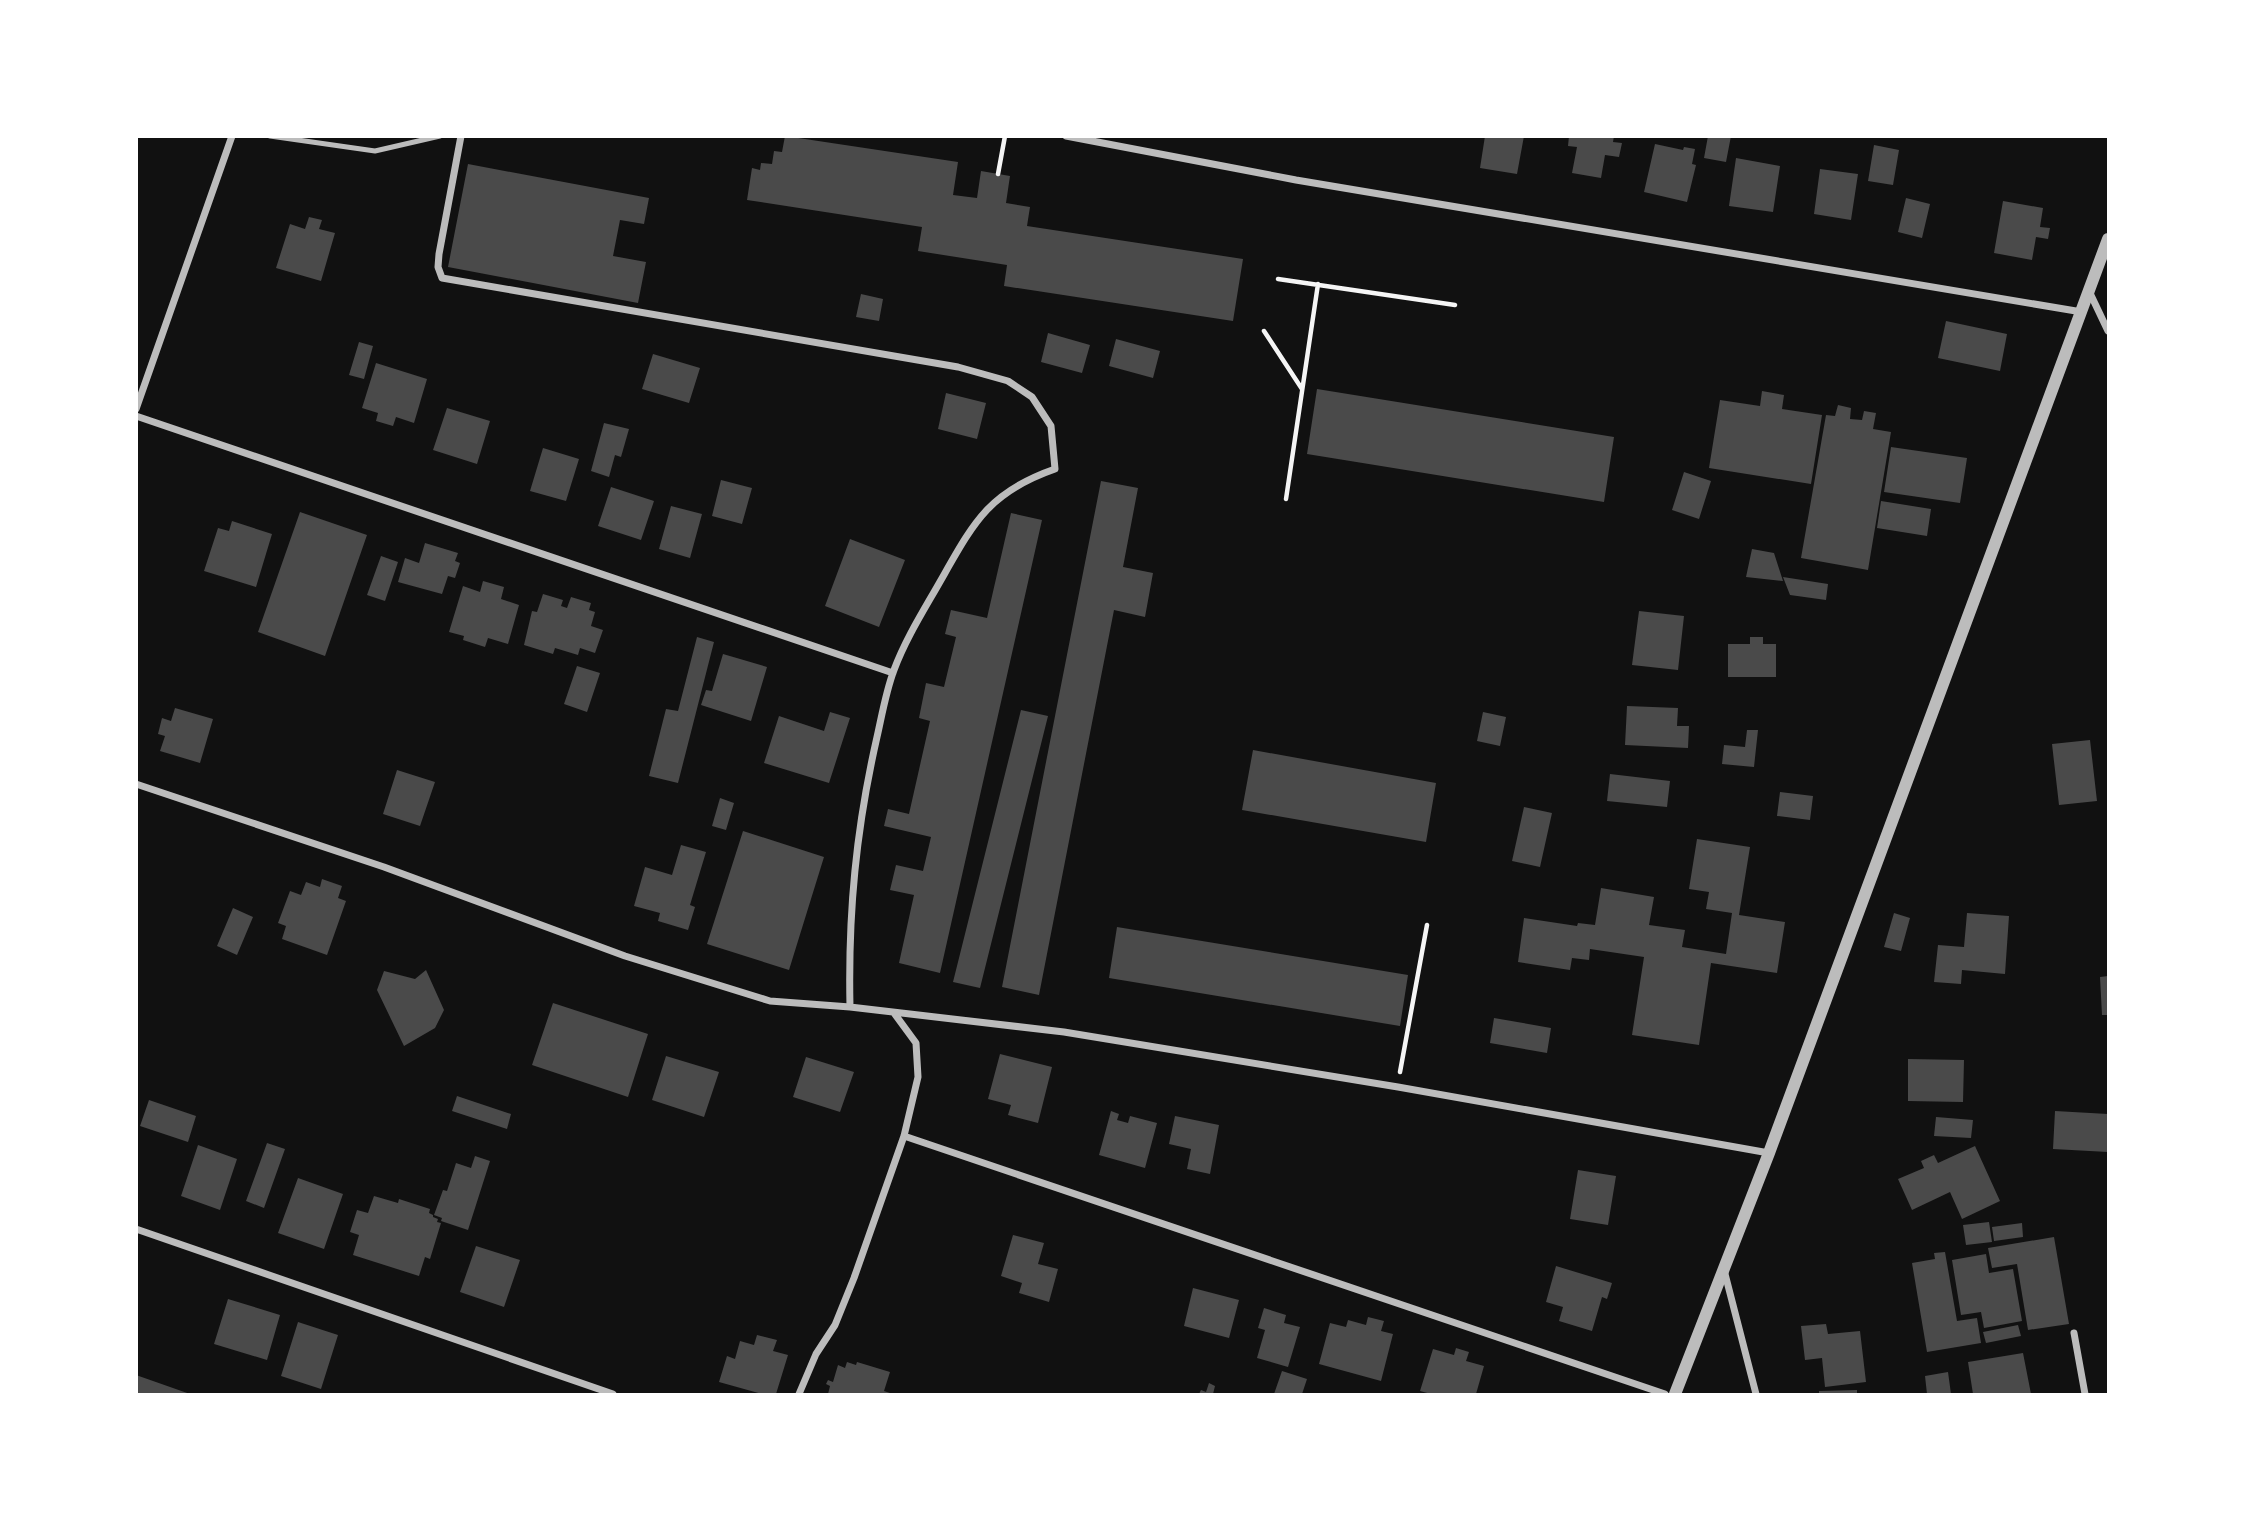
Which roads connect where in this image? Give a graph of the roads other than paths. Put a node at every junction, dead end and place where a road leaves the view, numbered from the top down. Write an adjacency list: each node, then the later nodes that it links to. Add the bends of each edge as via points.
1 (232, 136): 10 (street)
2 (270, 136): 3 (lane, via 375,151)
3 (440, 136)
4 (461, 136): 12 (street, via 439,254 442,278 958,367 1008,381 1032,397 1051,426 1055,469 1000,495 982,515 913,629)
5 (1066, 136): 8 (street, via 1296,180)
6 (2109, 239): 7 (street)
7 (2089, 291): 8 (street); 9 (street)
8 (2082, 312): 17 (street)
9 (2109, 331)
10 (136, 409)
11 (136, 416): 12 (street)
12 (892, 673): 14 (street, via 865,789 852,889)
13 (136, 784): 14 (street, via 770,1001)
14 (850, 1007): 15 (street)
15 (894, 1013): 16 (street, via 916,1042 918,1077); 17 (street, via 1077,1034)
16 (904, 1136): 22 (street, via 835,1325 816,1354); 23 (street)
17 (1769, 1153): 19 (street)
18 (136, 1228): 21 (street)
19 (1724, 1270): 24 (street); 25 (street)
20 (2074, 1333): 26 (street)
21 (613, 1395)
22 (799, 1395)
23 (1665, 1395)
24 (1675, 1395)
25 (1756, 1395)
26 (2085, 1395)

